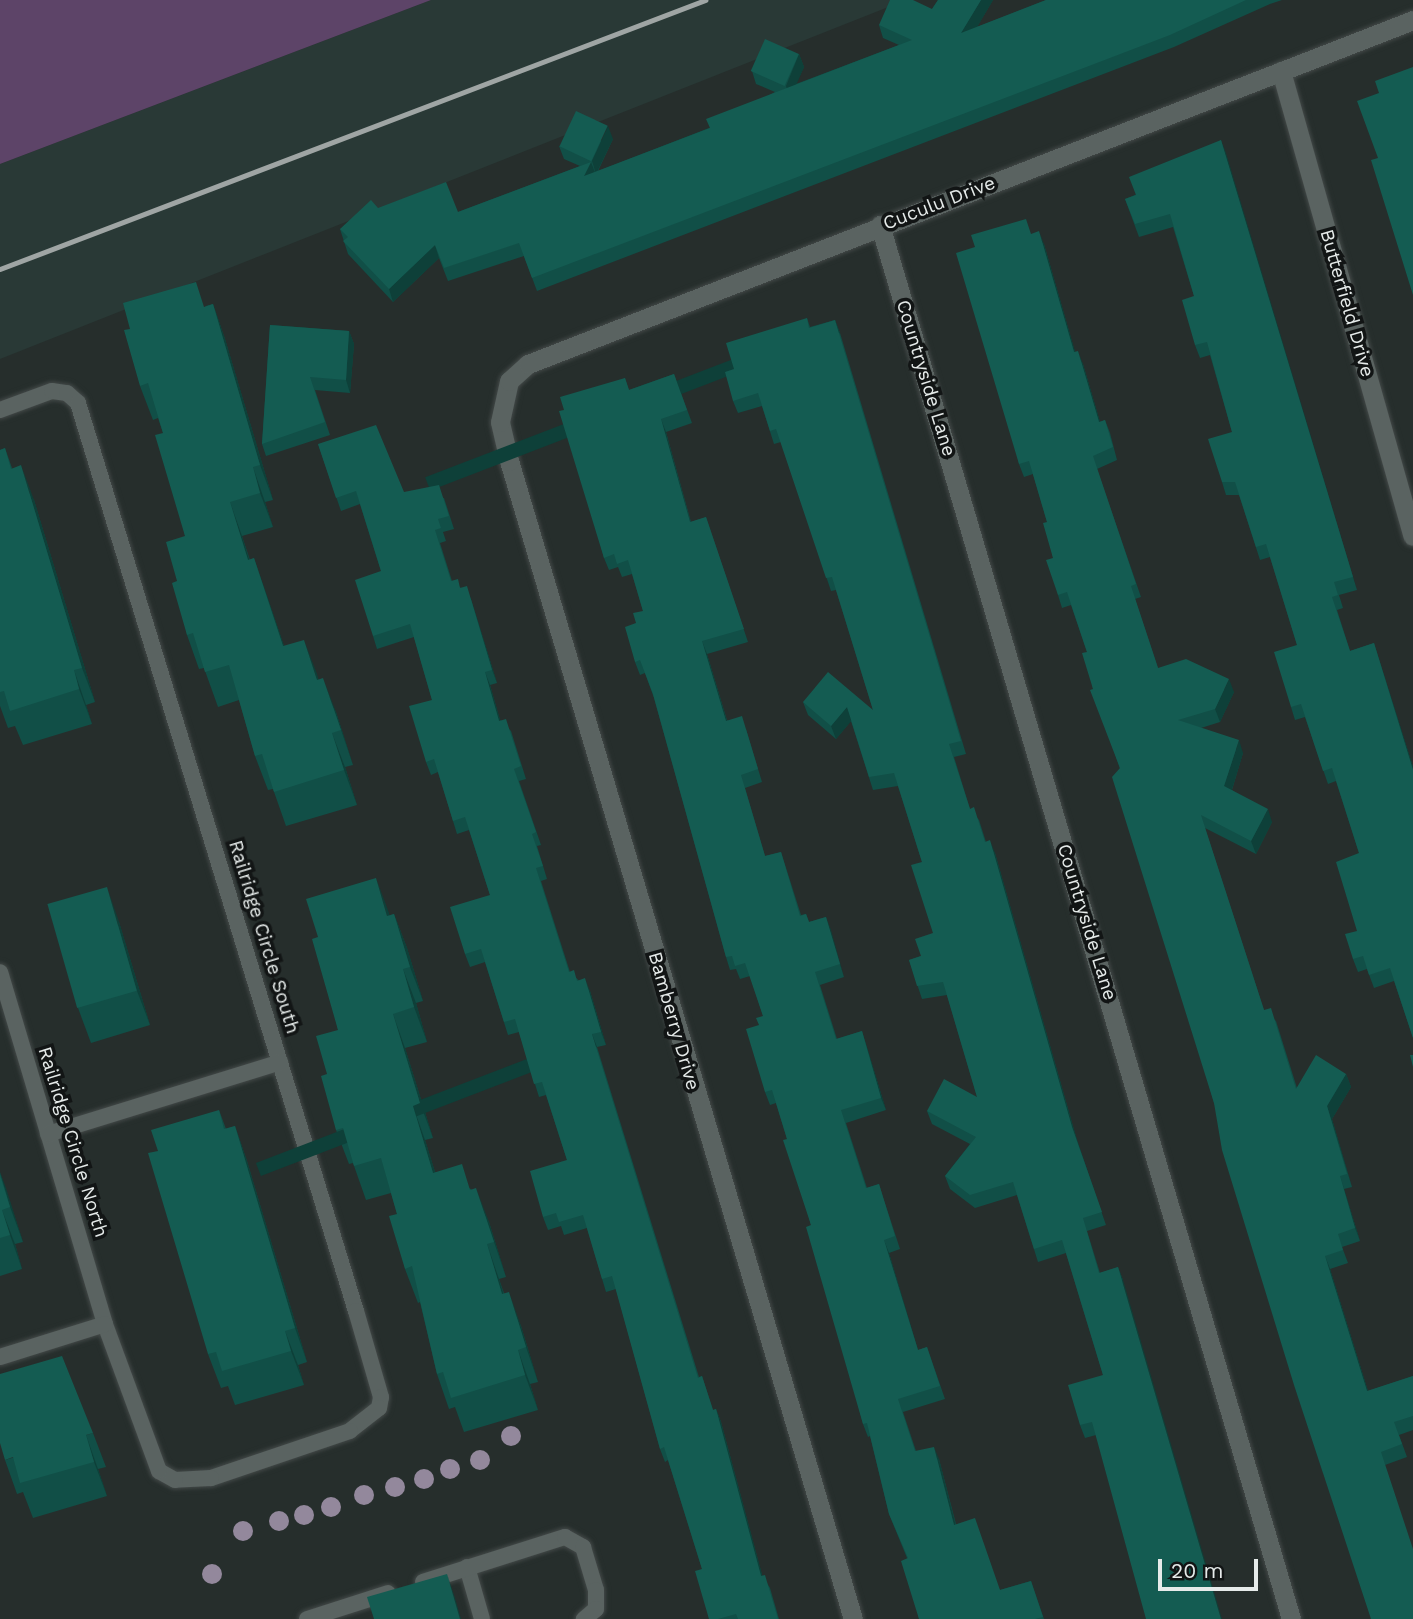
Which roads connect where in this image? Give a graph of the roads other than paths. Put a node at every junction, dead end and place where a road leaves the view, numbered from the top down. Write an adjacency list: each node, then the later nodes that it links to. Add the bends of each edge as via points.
1 (1413, 20): 2 (street, Cuculu Drive)
2 (1281, 71): 3 (street, Cuculu Drive); 6 (street, Butterfield Drive)
3 (880, 225): 5 (street, Cuculu Drive, via 528,364 509,381); 19 (street, Countryside Lane)
4 (0, 410): 8 (lane, Railridge Circle South, via 52,391 67,393 78,403)
5 (500, 422): 18 (street, Bamberry Drive)
6 (1413, 536)
7 (0, 972): 9 (lane, Railridge Circle North)
8 (280, 1062): 9 (lane); 12 (lane, Railridge Circle South, via 381,1397 379,1408 350,1431)
9 (48, 1134): 10 (lane, Railridge Circle North)
10 (105, 1324): 11 (lane); 12 (lane, Railridge Circle North, via 159,1471 175,1480)
11 (0, 1357)
12 (229, 1472)
13 (467, 1567): 14 (lane); 16 (lane); 17 (lane, via 558,1537 571,1539 583,1548 596,1590 596,1609)
14 (330, 1615): 15 (lane)
15 (307, 1619)
16 (482, 1619)
17 (584, 1619)
18 (853, 1619)
19 (1291, 1619)

